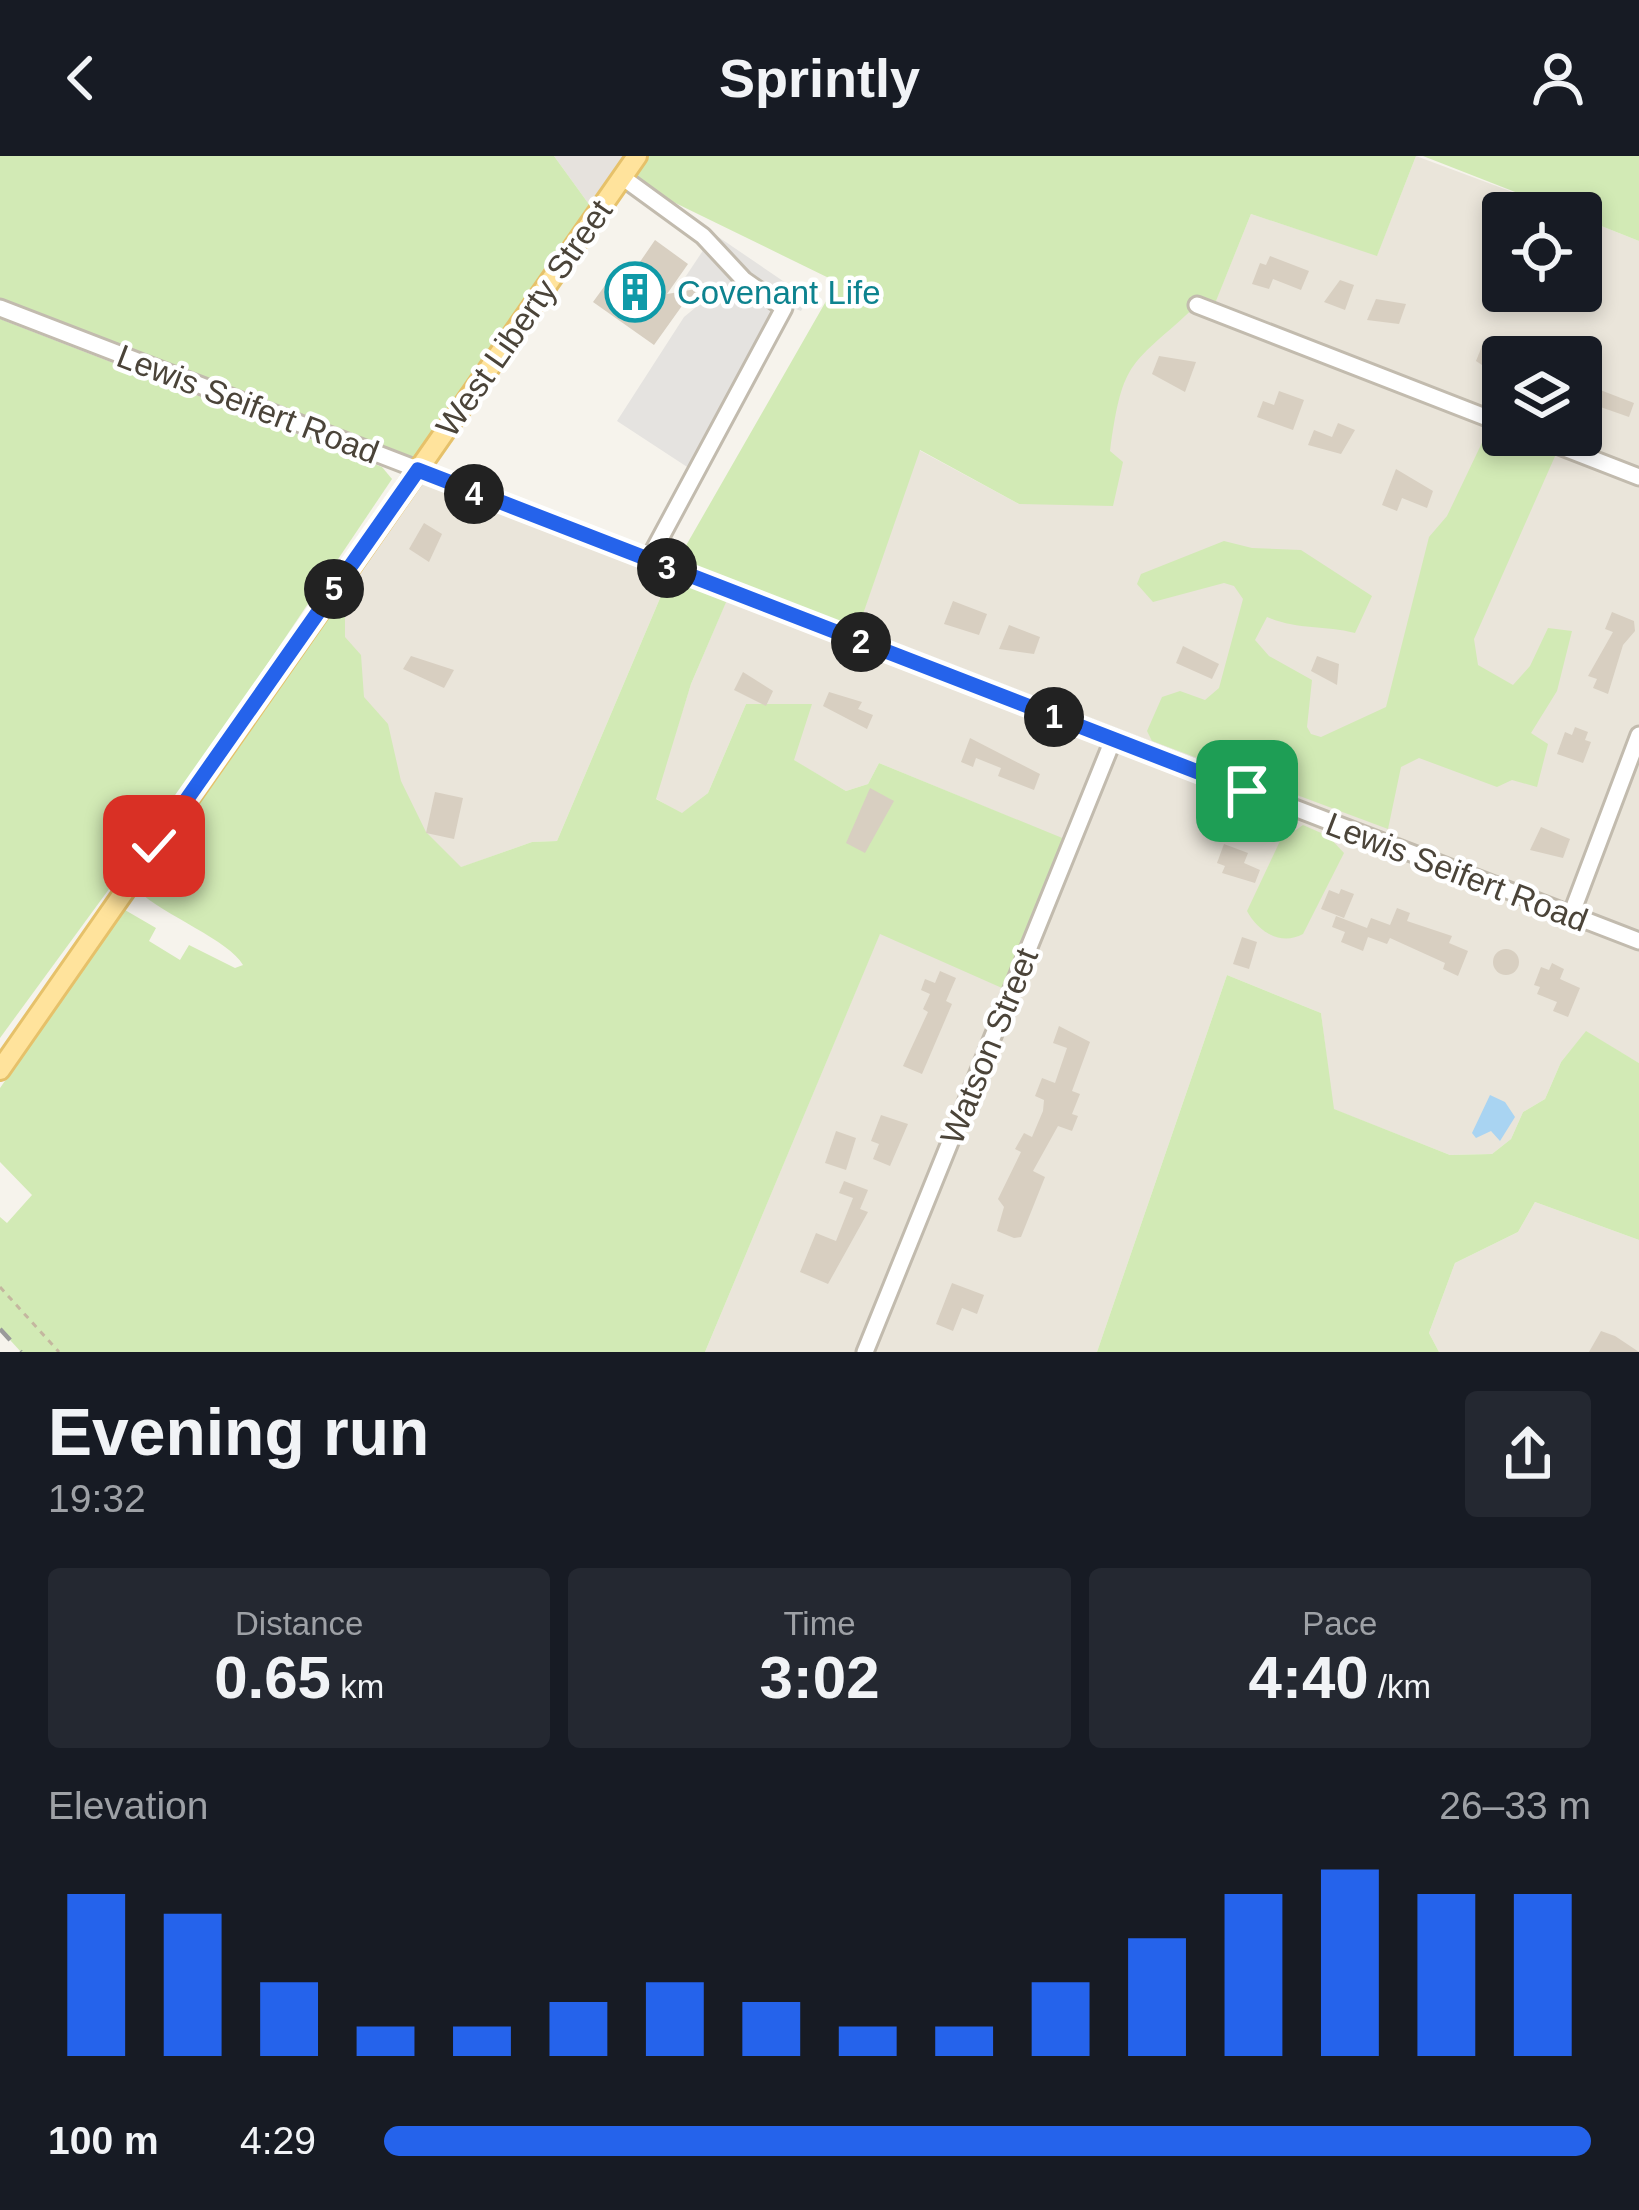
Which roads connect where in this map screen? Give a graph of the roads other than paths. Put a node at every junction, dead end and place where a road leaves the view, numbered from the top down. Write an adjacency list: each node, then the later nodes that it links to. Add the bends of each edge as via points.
1 (637, 156): 2 (main road, West Liberty Street)
2 (622, 177): 7 (main road, West Liberty Street); 9 (street, via 784,308)
3 (1197, 305): 5 (street)
4 (0, 308): 7 (street, Lewis Seifert Road)
5 (1482, 416)
6 (1585, 456): 8 (street)
7 (418, 470): 9 (street, Lewis Seifert Road); 14 (main road, West Liberty Street)
8 (1639, 477)
9 (647, 561): 11 (street, Lewis Seifert Road)
10 (1639, 735): 12 (street)
11 (1113, 740): 12 (street, Lewis Seifert Road); 15 (street, Watson Street)
12 (1571, 915): 13 (street, Lewis Seifert Road)
13 (1639, 941)
14 (0, 1070)
15 (865, 1352)

